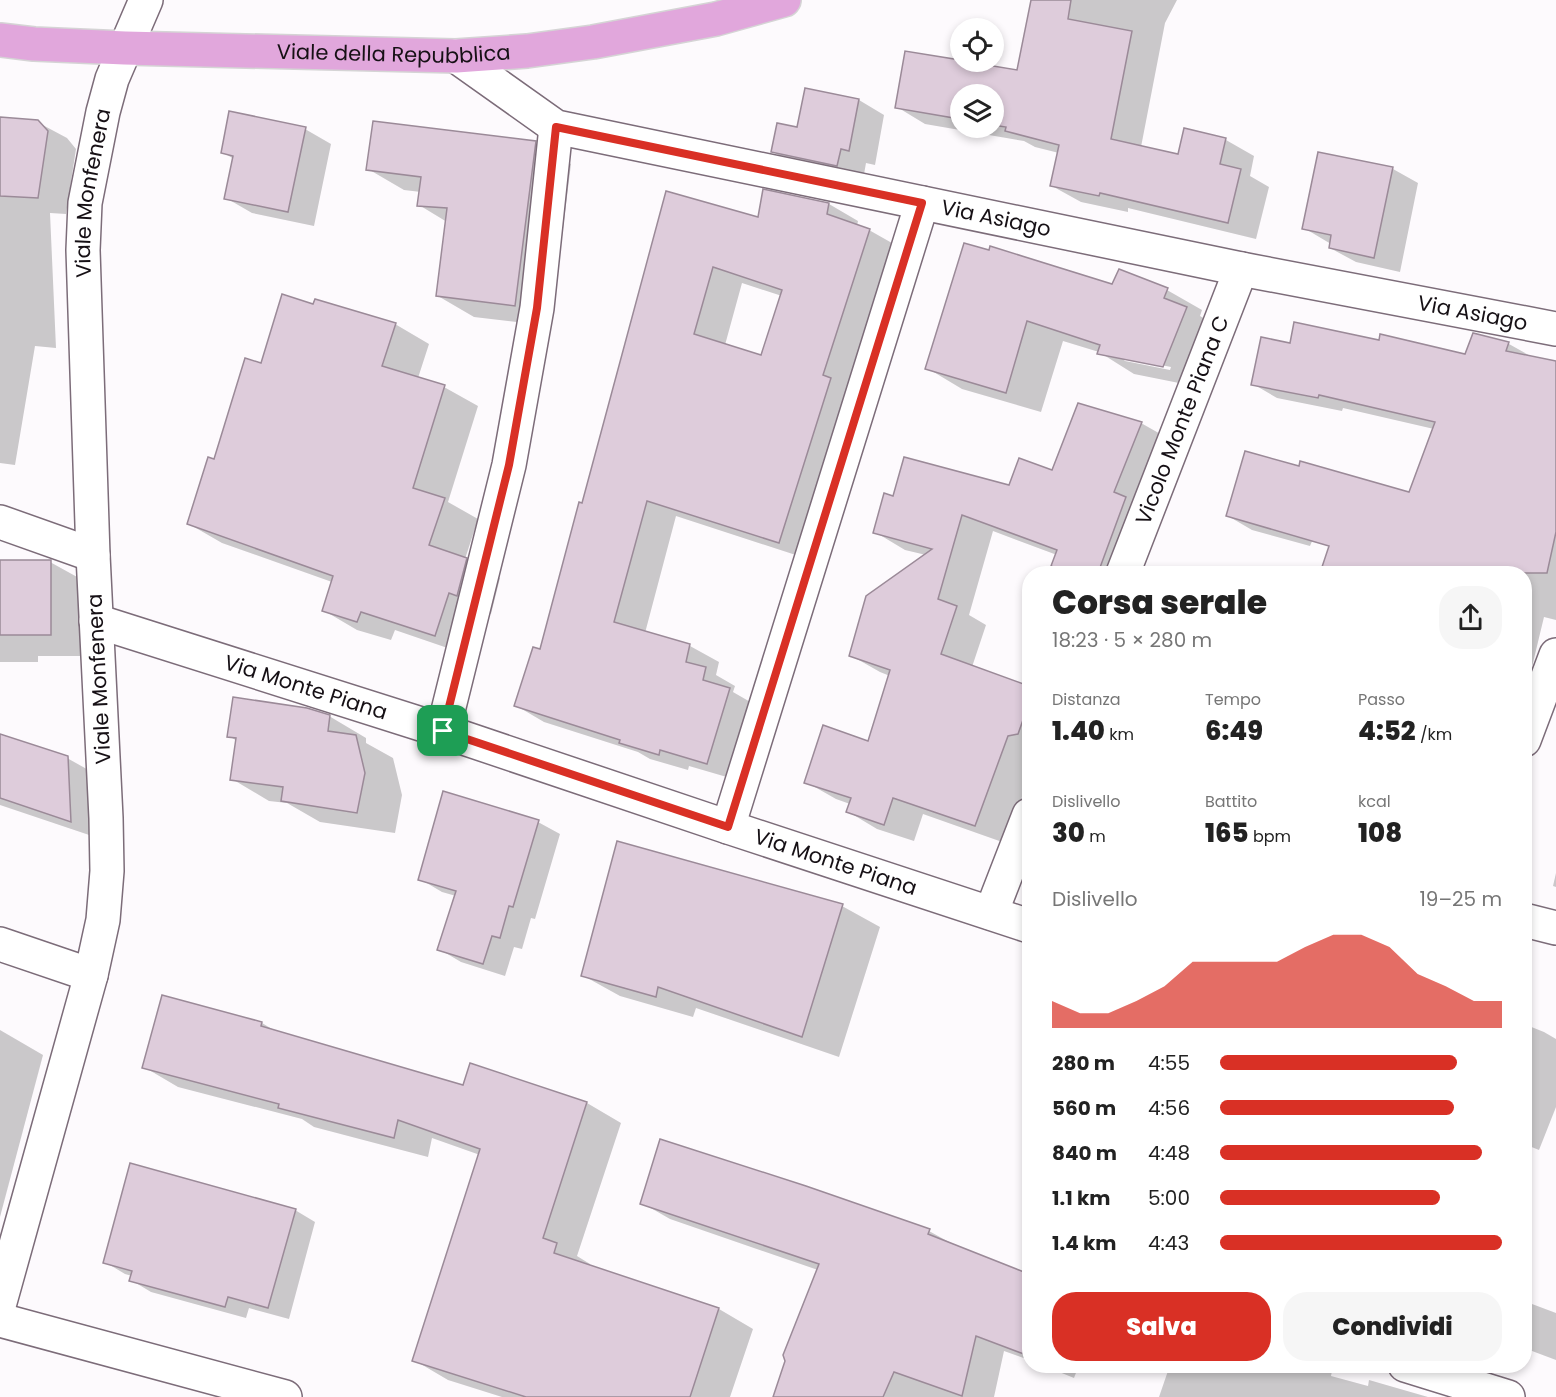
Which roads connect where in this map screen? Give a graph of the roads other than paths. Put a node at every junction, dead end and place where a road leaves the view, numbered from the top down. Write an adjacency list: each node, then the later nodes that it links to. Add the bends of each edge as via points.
1 (146, 0): 4 (street, Viale Monfenera)
2 (784, 0): 5 (main road, Viale della Repubblica, via 716,19 593,42)
3 (0, 40): 4 (main road, Viale della Repubblica)
4 (125, 48): 5 (main road, Viale della Repubblica); 11 (street, Viale Monfenera, via 103,112 85,203 83,250)
5 (456, 56): 6 (street, Via Asiago)
6 (556, 127): 7 (street, Via Asiago); 16 (street, via 537,308 509,465)
7 (922, 203): 8 (street, Via Asiago); 17 (street)
8 (1241, 269): 9 (street, Via Asiago); 12 (street, Vicolo Monte Piana C)
9 (1556, 329)
10 (0, 522): 11 (street)
11 (93, 555): 13 (street, Viale Monfenera)
12 (1126, 566)
13 (96, 621): 16 (street, Via Monte Piana); 24 (street, Viale Monfenera, via 107,871 103,920)
14 (1556, 655): 15 (street)
15 (1532, 719)
16 (443, 731): 17 (street, Via Monte Piana)
17 (728, 827): 19 (street, Via Monte Piana)
18 (1022, 833): 19 (street)
19 (991, 913): 21 (street, Via Monte Piana)
20 (1532, 922): 22 (street)
21 (1022, 924)
22 (1556, 928)
23 (0, 944): 24 (street)
24 (91, 975): 25 (street, Viale Monfenera)
25 (0, 1302)
26 (0, 1320): 28 (street)
27 (1431, 1373): 29 (street)
28 (285, 1397)
29 (1508, 1397)

